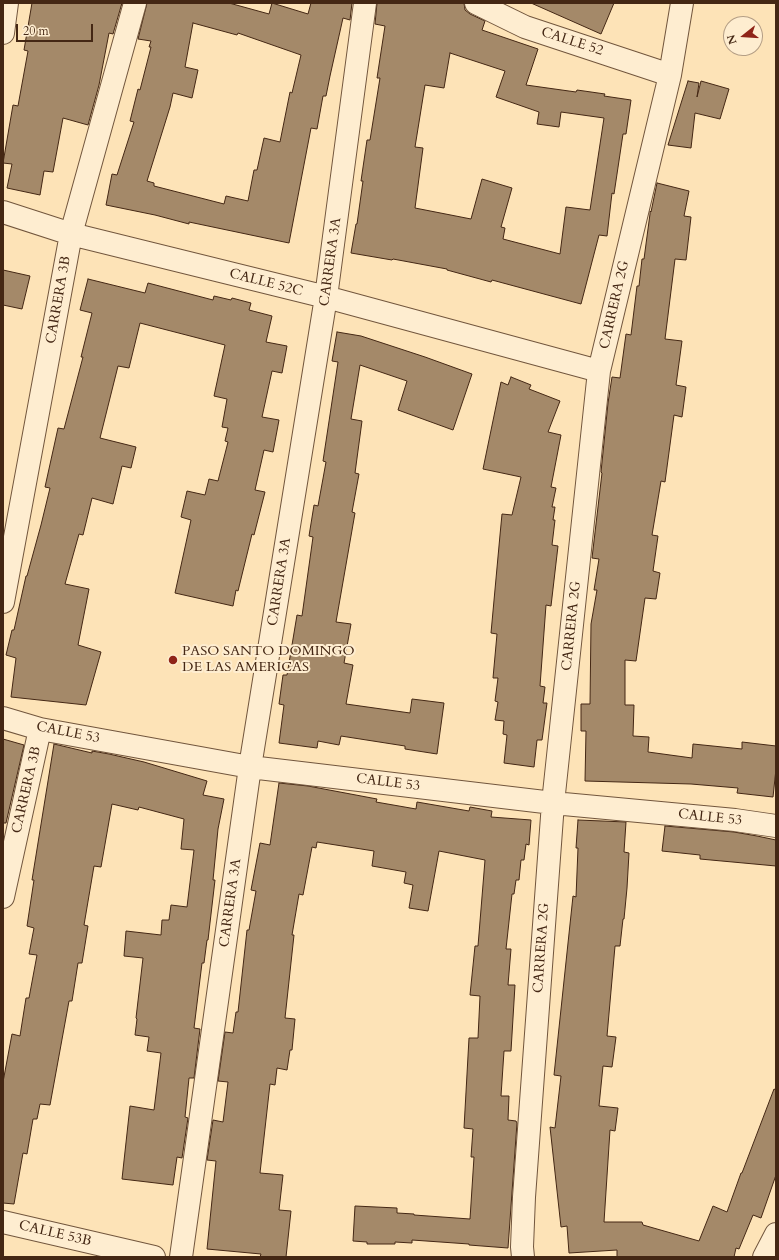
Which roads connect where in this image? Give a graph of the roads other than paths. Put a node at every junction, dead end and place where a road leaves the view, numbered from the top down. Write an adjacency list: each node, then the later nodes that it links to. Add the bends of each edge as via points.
1 (7, 3): 6 (street)
2 (135, 3): 9 (street, CARRERA 3B)
3 (365, 3): 10 (street, CARRERA 3A)
4 (476, 3): 7 (street, CALLE 52, via 525,27)
5 (682, 3): 7 (street, CARRERA 2G)
6 (3, 33)
7 (670, 75): 11 (street, CARRERA 2G)
8 (3, 212): 9 (street, CALLE 52C)
9 (71, 234): 10 (street, CALLE 52C); 12 (street, CARRERA 3B)
10 (326, 298): 11 (street, CALLE 52C); 15 (street, CARRERA 3A)
11 (599, 371): 16 (street, CARRERA 2G)
12 (3, 602)
13 (3, 718): 14 (street, CALLE 53)
14 (40, 729): 15 (street, CALLE 53); 18 (street, CARRERA 3B)
15 (250, 767): 16 (street, CALLE 53); 22 (street, CARRERA 3A)
16 (553, 802): 17 (street, CALLE 53); 23 (street, CARRERA 2G, via 524,1197)
17 (776, 826)
18 (3, 897)
19 (3, 1222): 21 (street, CALLE 53B)
20 (776, 1234): 24 (street)
21 (154, 1257)
22 (182, 1257)
23 (523, 1257)
24 (764, 1257)

